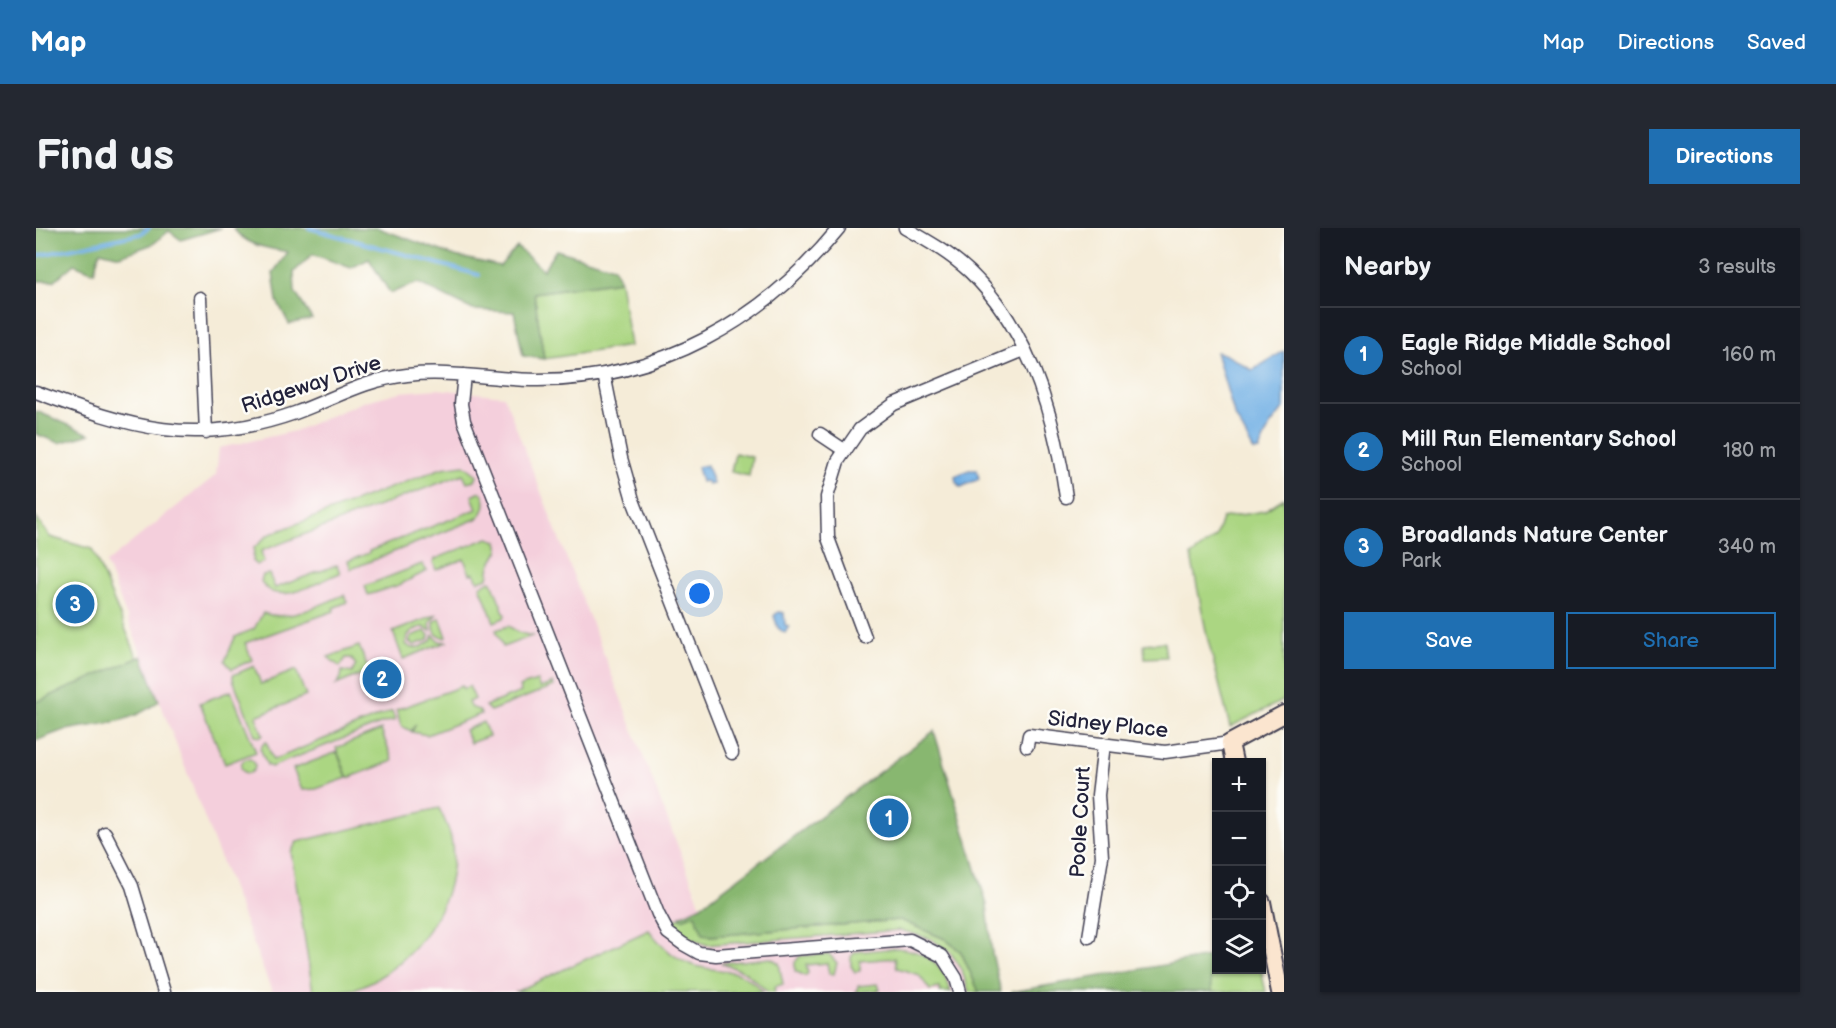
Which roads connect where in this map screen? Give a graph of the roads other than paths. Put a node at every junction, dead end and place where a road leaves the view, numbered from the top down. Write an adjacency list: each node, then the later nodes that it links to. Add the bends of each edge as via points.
1 (839, 228): 5 (street, Ridgeway Drive, via 796,277 744,317 687,348)
2 (905, 228): 4 (street, via 951,256 985,287)
3 (200, 298): 8 (street)
4 (1024, 350): 10 (street, via 894,404 861,429); 11 (street, via 1056,434)
5 (604, 374): 6 (street, Ridgeway Drive, via 538,380); 17 (street, via 633,500)
6 (464, 375): 8 (street, Ridgeway Drive, via 435,373 381,380 346,390 270,422); 23 (street, via 464,421 668,933 699,953 716,955 910,940 942,956)
7 (36, 392): 8 (street, Ridgeway Drive, via 124,424)
8 (206, 432)
9 (820, 434): 10 (street)
10 (844, 450): 12 (street, via 827,496 828,538)
11 (1066, 497)
12 (865, 638)
13 (1284, 714): 14 (street)
14 (1230, 743): 15 (street, Sidney Place, via 1165,752); 18 (street)
15 (1104, 744): 16 (street, Sidney Place, via 1029,735); 21 (street, Poole Court, via 1098,804 1102,857)
16 (1028, 746)
17 (732, 753)
18 (1233, 758)
19 (105, 833): 22 (street, via 135,895)
20 (1266, 920): 24 (street)
21 (1089, 937)
22 (164, 992)
23 (960, 992)
24 (1280, 992)

